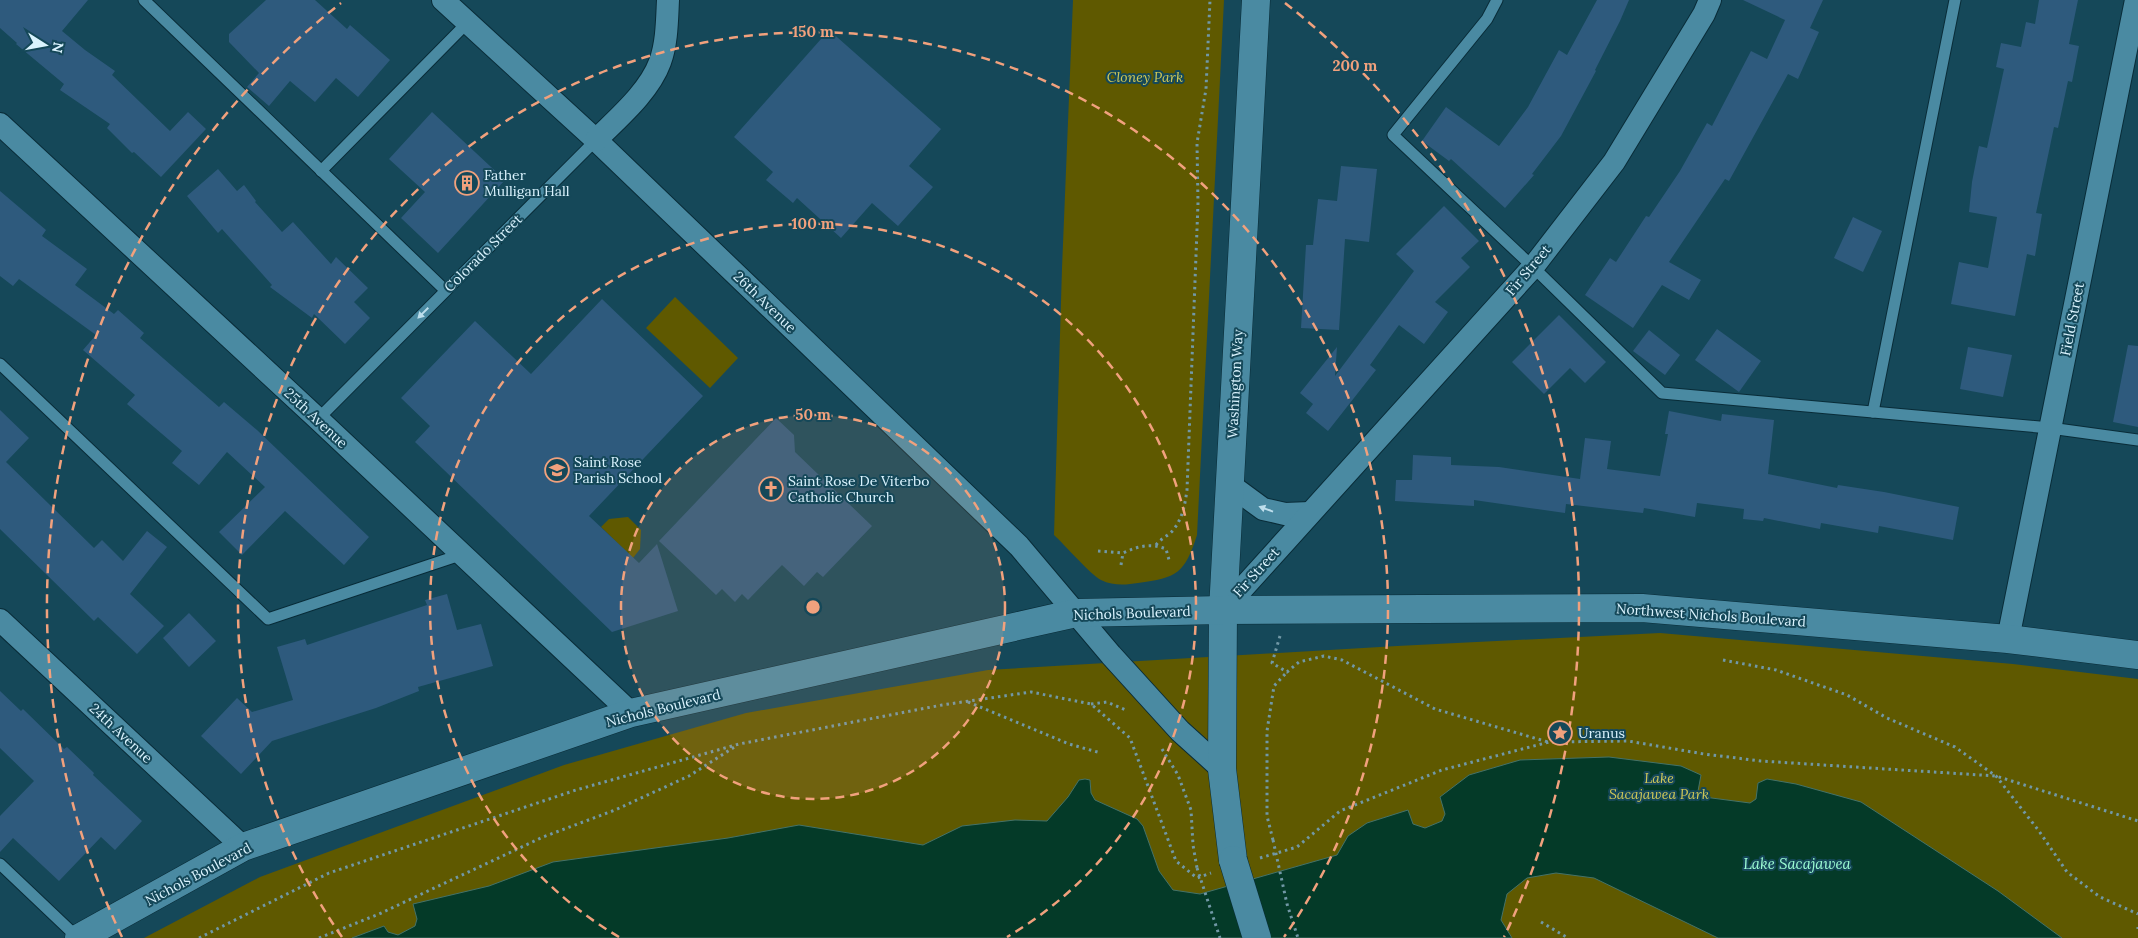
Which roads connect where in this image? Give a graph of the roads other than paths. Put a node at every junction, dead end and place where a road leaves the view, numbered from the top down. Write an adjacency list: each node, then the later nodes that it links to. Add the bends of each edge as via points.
1 (144, 0): 12 (lane)
2 (443, 0): 9 (street, 26th Avenue)
3 (668, 0): 11 (street, Colorado Street, via 667,28 660,62 640,96)
4 (1256, 0): 20 (main road, Washington Way)
5 (1497, 0): 13 (lane, via 1487,19 1393,135)
6 (1710, 0): 13 (street, Fir Street, via 1614,162)
7 (1955, 0): 16 (lane)
8 (2136, 0): 18 (street, Field Street)
9 (468, 22): 11 (street, 26th Avenue); 12 (lane)
10 (0, 124): 17 (street, 25th Avenue)
11 (596, 140): 14 (lane, Colorado Street); 24 (street, 26th Avenue, via 1020,546)
12 (321, 171): 14 (lane)
13 (1532, 267): 16 (lane, via 1662,393); 21 (street, Fir Street)
14 (444, 290): 17 (lane, Colorado Street, one-way to 17)
15 (0, 364): 22 (lane, via 268,618)
16 (1873, 412): 18 (lane)
17 (318, 419): 22 (street, 25th Avenue)
18 (2050, 428): 19 (lane); 26 (street, Field Street)
19 (2138, 440)
20 (1229, 484): 21 (street, one-way to 20, via 1285,514 1262,509); 23 (main road, Washington Way)
21 (1310, 513): 23 (street, Fir Street)
22 (460, 555): 28 (street, 25th Avenue)
23 (1222, 610): 24 (main road, Nichols Boulevard); 26 (main road, Northwest Nichols Boulevard, via 1642,608); 29 (main road, Washington Way)
24 (1076, 613): 28 (main road, Nichols Boulevard); 29 (street, via 1180,731)
25 (0, 620): 30 (street, 24th Avenue)
26 (2008, 639): 27 (main road, Northwest Nichols Boulevard)
27 (2138, 655)
28 (631, 714): 30 (main road, Nichols Boulevard)
29 (1222, 769): 33 (main road, Washington Way, bridge, via 1233,860)
30 (243, 847): 32 (main road, Nichols Boulevard)
31 (0, 864): 32 (lane)
32 (78, 938)
33 (1257, 938)

